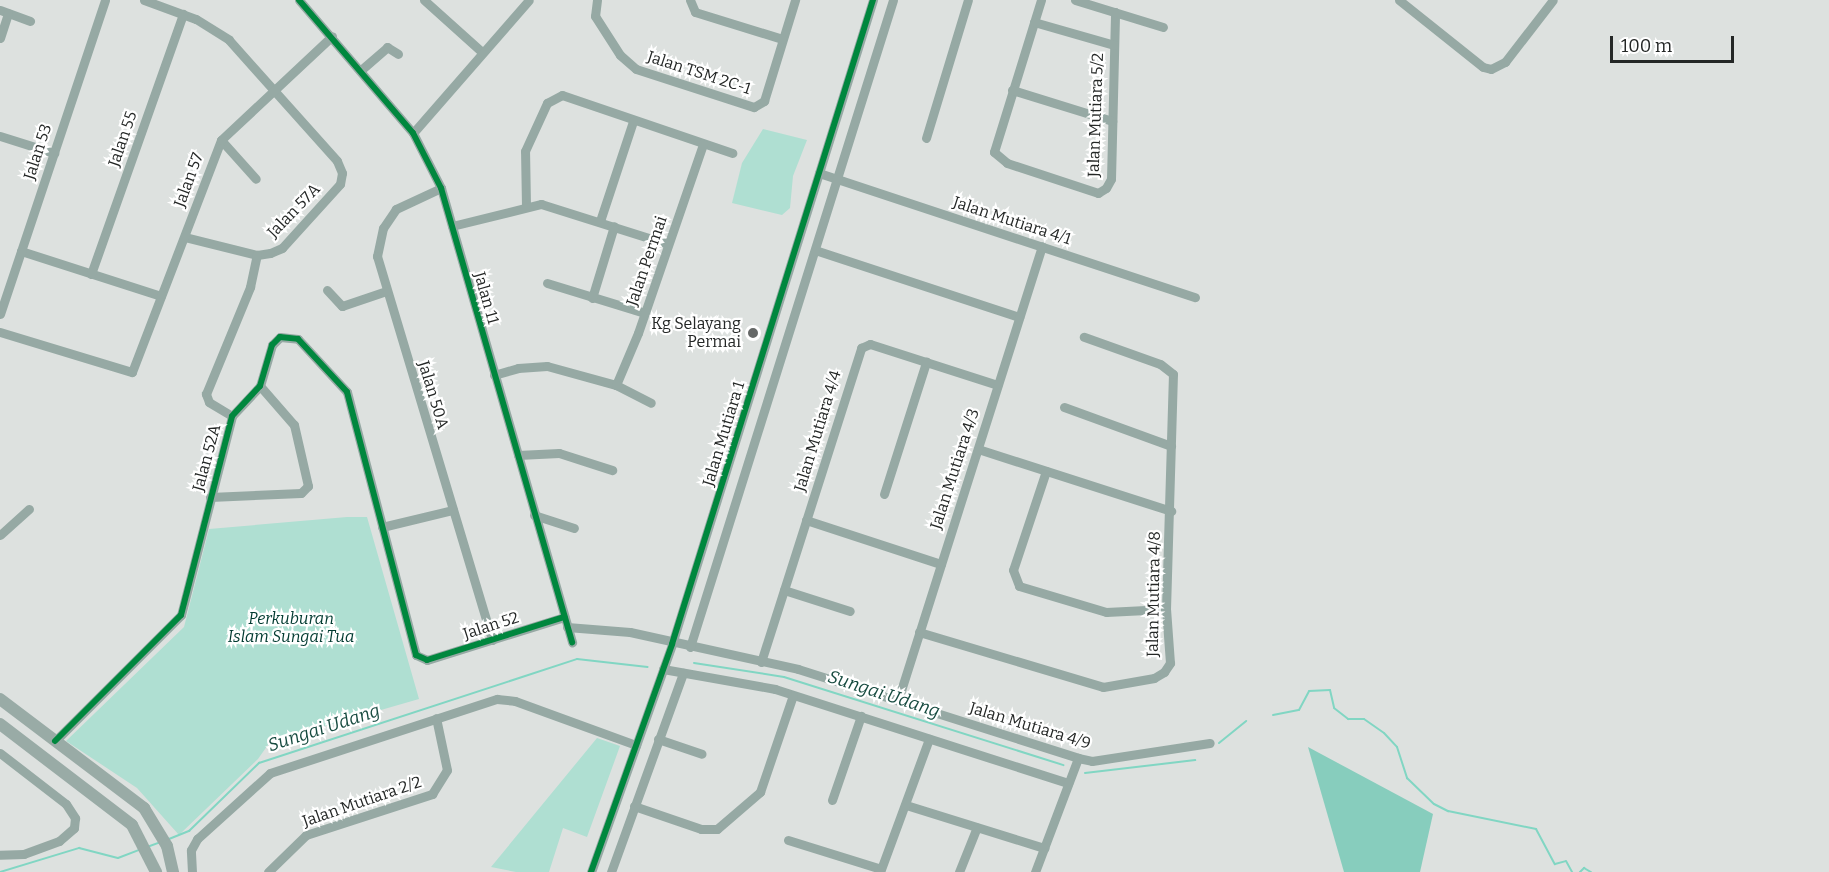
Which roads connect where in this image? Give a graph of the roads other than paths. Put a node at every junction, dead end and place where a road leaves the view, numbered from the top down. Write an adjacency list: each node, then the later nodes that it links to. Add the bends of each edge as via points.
1 (105, 0): 38 (street, Jalan 53)
2 (144, 0): 18 (street, Jalan 57A)
3 (424, 0): 26 (street)
4 (529, 0): 26 (street)
5 (597, 0): 24 (street, Jalan TSM 2C-1, via 595,16 627,63 754,106 764,101)
6 (690, 0): 24 (street, via 695,12)
7 (795, 0): 24 (street, Jalan TSM 2C-1)
8 (873, 0): 40 (street, Jalan Mutiara 1)
9 (893, 0): 42 (street)
10 (968, 0): 35 (street)
11 (1041, 0): 20 (street, Jalan Mutiara 5/2)
12 (1075, 0): 17 (street)
13 (1399, 0): 14 (street, via 1483,67 1491,69 1505,62)
14 (1553, 0)
15 (304, 2): 22 (street, Jalan 11)
16 (4, 12): 19 (street); 23 (street)
17 (1115, 12): 21 (street); 25 (street, Jalan Mutiara 5/2)
18 (183, 14): 29 (street, Jalan 57A, via 222,34); 54 (street, Jalan 55)
19 (30, 21)
20 (1034, 22): 25 (street); 30 (street, Jalan Mutiara 5/2)
21 (1163, 27)
22 (332, 36): 28 (street, Jalan 11); 29 (street, Jalan 57)
23 (0, 38)
24 (782, 39)
25 (1114, 45): 32 (street, Jalan Mutiara 5/2)
26 (482, 52): 33 (street)
27 (398, 54): 28 (street, via 387,47)
28 (361, 70): 33 (street, Jalan 11)
29 (273, 88): 36 (street, Jalan 57); 53 (street, Jalan 57A, via 337,161 342,173 340,184 282,248)
30 (1012, 90): 32 (street); 32 (street, Jalan Mutiara 5/2, via 994,149 998,158 1098,193 1111,179)
31 (633, 121): 37 (street); 44 (street, via 562,95 547,103 525,151); 45 (street)
32 (1112, 121)
33 (413, 133): 43 (street, Jalan 11)
34 (0, 136): 38 (street)
35 (926, 138)
36 (221, 140): 41 (street); 48 (street, Jalan 57)
37 (703, 144): 39 (street); 49 (street, Jalan Permai)
38 (54, 153): 52 (street, Jalan 53)
39 (732, 153)
40 (819, 173): 42 (street, Jalan Mutiara 4/1); 97 (street, Jalan Mutiara 1)
41 (256, 179)
42 (838, 179): 50 (street, Jalan Mutiara 4/1); 51 (street)
43 (441, 188): 46 (street, Jalan 11); 57 (street, Jalan 50A, via 396,209 383,228 377,256)
44 (526, 206): 45 (street, via 555,206); 46 (street)
45 (600, 220): 47 (street)
46 (452, 226): 67 (street, Jalan 11)
47 (614, 226): 49 (street); 60 (street)
48 (185, 237): 53 (street, Jalan 57A); 58 (street, Jalan 57)
49 (668, 244): 61 (street, Jalan Permai)
50 (1042, 246): 59 (street, Jalan Mutiara 4/1); 63 (street, Jalan Mutiara 4/3)
51 (815, 250): 63 (street); 98 (street)
52 (21, 251): 54 (street); 62 (street, Jalan 53)
53 (257, 255): 73 (street, via 250,287 206,394 209,402)
54 (91, 274): 58 (street)
55 (548, 283): 60 (street)
56 (327, 290): 57 (street, via 342,306)
57 (386, 291): 82 (street, Jalan 50A)
58 (161, 296): 64 (street, Jalan 57, via 132,372)
59 (1195, 297)
60 (592, 298): 61 (street)
61 (645, 313): 68 (street, Jalan Permai)
62 (0, 314)
63 (1019, 317): 69 (street, Jalan Mutiara 4/3)
64 (0, 332)
65 (1084, 337): 74 (street, Jalan Mutiara 4/8, via 1170,369)
66 (926, 362): 69 (street, Jalan Mutiara 4/4); 79 (street); 85 (street, Jalan Mutiara 4/4, via 870,344 861,348)
67 (494, 375): 68 (street, via 547,366); 76 (street, Jalan 11)
68 (616, 385): 71 (street)
69 (998, 385): 75 (street, Jalan Mutiara 4/3)
70 (260, 386): 73 (street, Jalan 52A); 80 (street, via 294,425 308,486 301,493); 86 (street, Jalan 52A, via 272,345 287,335 298,339 347,392)
71 (651, 403)
72 (1064, 407): 74 (street)
73 (232, 416): 80 (street, Jalan 52A)
74 (1171, 446): 83 (street, Jalan Mutiara 4/8)
75 (978, 449): 78 (street); 89 (street, Jalan Mutiara 4/3)
76 (518, 455): 77 (street, via 559,453); 84 (street, Jalan 11)
77 (612, 470)
78 (1046, 471): 83 (street); 91 (street, via 1013,570 1019,586 1106,612)
79 (884, 494)
80 (210, 497): 111 (street, Jalan 52A, via 175,625)
81 (29, 509): 88 (street)
82 (453, 510): 86 (street); 95 (street, Jalan 50A)
83 (1171, 511): 91 (street, Jalan Mutiara 4/8)
84 (534, 515): 87 (street); 93 (street, Jalan 11)
85 (806, 520): 89 (street); 90 (street, Jalan Mutiara 4/4)
86 (382, 527): 99 (street, Jalan 52A, via 417,655)
87 (574, 528)
88 (0, 535)
89 (941, 564): 94 (street, Jalan Mutiara 4/3)
90 (784, 590): 92 (street); 100 (street, Jalan Mutiara 4/4)
91 (1166, 609): 94 (street, Jalan Mutiara 4/8, via 1170,663 1164,672 1102,687)
92 (850, 611)
93 (565, 622): 95 (street, Jalan 52); 96 (street, Jalan 11); 97 (street, Jalan Mutiara 4/9, via 630,632)
94 (919, 632): 105 (street, Jalan Mutiara 4/3)
95 (492, 640): 99 (street, Jalan 52)
96 (572, 642)
97 (672, 644): 98 (street, Jalan Mutiara 4/9); 101 (street, Jalan Mutiara 1)
98 (690, 647): 100 (street, Jalan Mutiara 4/9)
99 (427, 660)
100 (761, 662): 105 (street, Jalan Mutiara 4/9, via 798,669)
101 (663, 669): 102 (street); 113 (street, Jalan Mutiara 1)
102 (683, 673): 103 (street); 109 (street)
103 (793, 695): 106 (street); 120 (street, via 759,792 717,829 701,829)
104 (0, 699): 111 (main road)
105 (897, 700): 116 (street, Jalan Mutiara 4/9)
106 (861, 717): 110 (street); 118 (street)
107 (436, 718): 113 (street, via 497,699 515,701); 128 (street, via 270,773 197,839 191,850); 129 (street, Jalan Mutiara 2/2, via 447,770 432,794 306,835)
108 (0, 724): 126 (main road, via 107,804 140,835)
109 (658, 739): 115 (street); 120 (street)
110 (929, 739): 117 (street); 119 (street)
111 (55, 741): 127 (main road, via 126,792 158,828)
112 (1209, 743): 116 (street, Jalan Mutiara 4/9, via 1092,761)
113 (636, 745): 130 (street, Jalan Mutiara 1)
114 (0, 753): 124 (street, via 66,804 75,818 74,828 59,841 24,854)
115 (702, 754)
116 (1078, 758): 117 (street)
117 (1068, 783): 123 (street)
118 (832, 800)
119 (906, 805): 121 (street); 125 (street)
120 (634, 806): 131 (street)
121 (977, 826): 123 (street); 132 (street)
122 (788, 840): 125 (street)
123 (1044, 848): 133 (street)
124 (0, 855)
125 (880, 871)
126 (156, 872)
127 (173, 872)
128 (192, 872)
129 (268, 872)
130 (591, 872)
131 (611, 872)
132 (959, 872)
133 (1035, 872)

